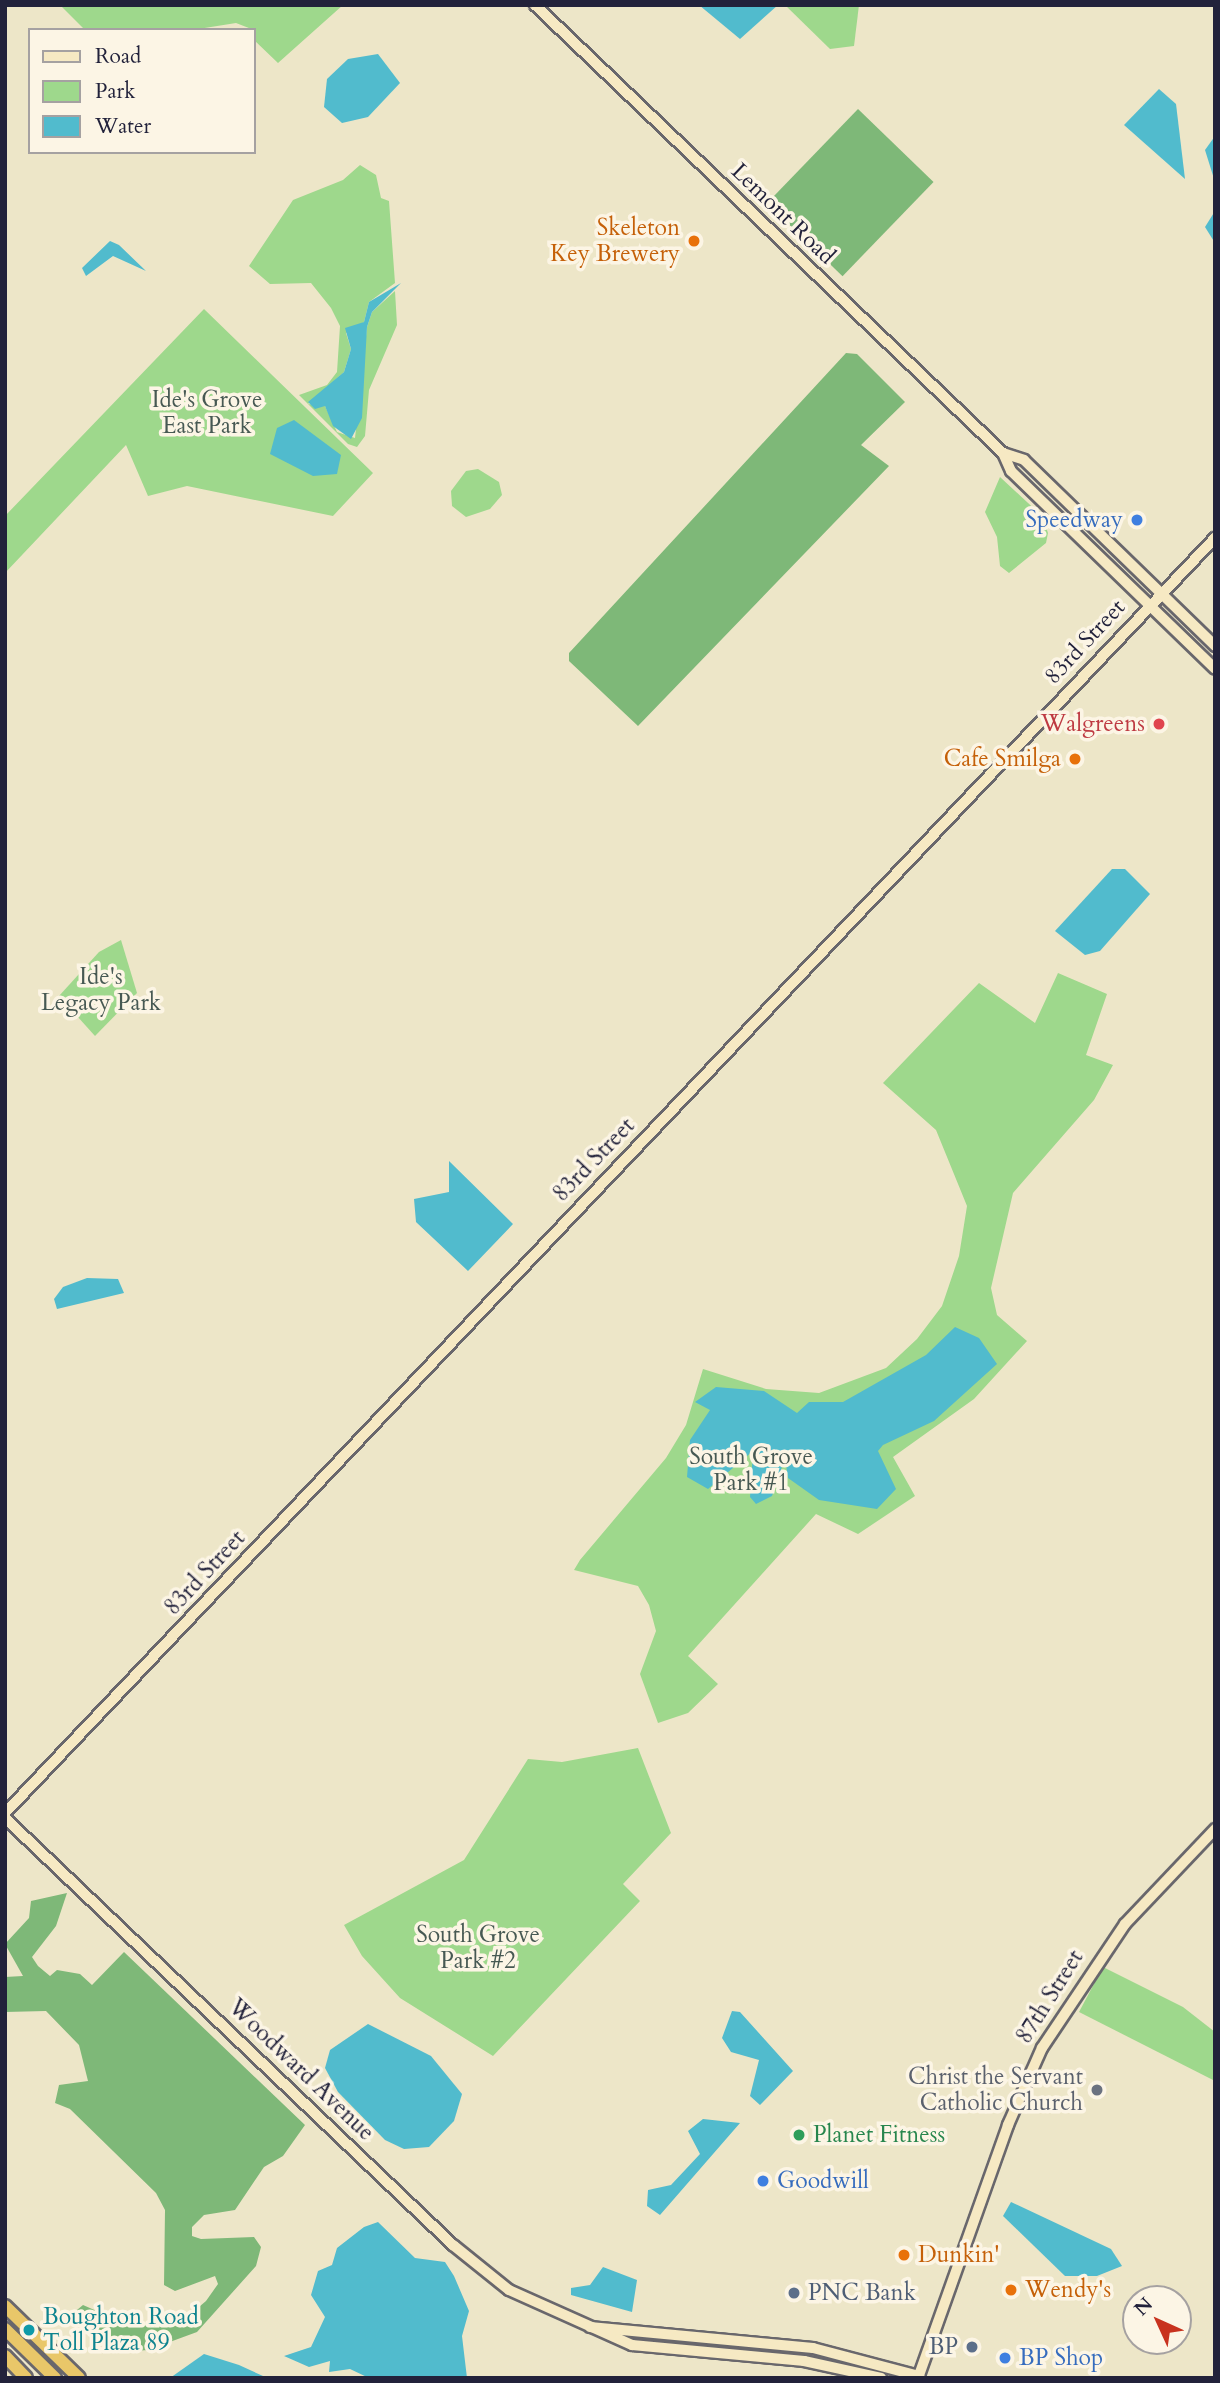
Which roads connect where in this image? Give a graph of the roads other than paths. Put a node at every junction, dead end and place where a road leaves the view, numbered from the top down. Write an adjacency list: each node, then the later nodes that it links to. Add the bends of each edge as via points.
1 (535, 5): 2 (main road, Lemont Road)
2 (1003, 453): 4 (main road, Lemont Road, via 1024,460); 5 (main road, Lemont Road, via 1012,471)
3 (1215, 538): 4 (main road, 83rd Street)
4 (1160, 593): 5 (main road, 83rd Street); 6 (main road, Lemont Road)
5 (1149, 606): 7 (main road, Lemont Road); 8 (main road, 83rd Street)
6 (1215, 646)
7 (1215, 669)
8 (5, 1815): 11 (main road, Woodward Avenue, via 467,2258 533,2304)
9 (1215, 1829): 14 (main road, 87th Street, via 1112,1940 1042,2048)
10 (5, 2306): 17 (highway)
11 (587, 2326): 14 (main road, Woodward Avenue, via 823,2350); 18 (main road, Woodward Avenue, via 610,2340 652,2349 804,2361)
12 (5, 2329): 16 (highway)
13 (5, 2357): 15 (highway)
14 (918, 2377)
15 (26, 2378)
16 (55, 2378)
17 (79, 2378)
18 (881, 2378)

